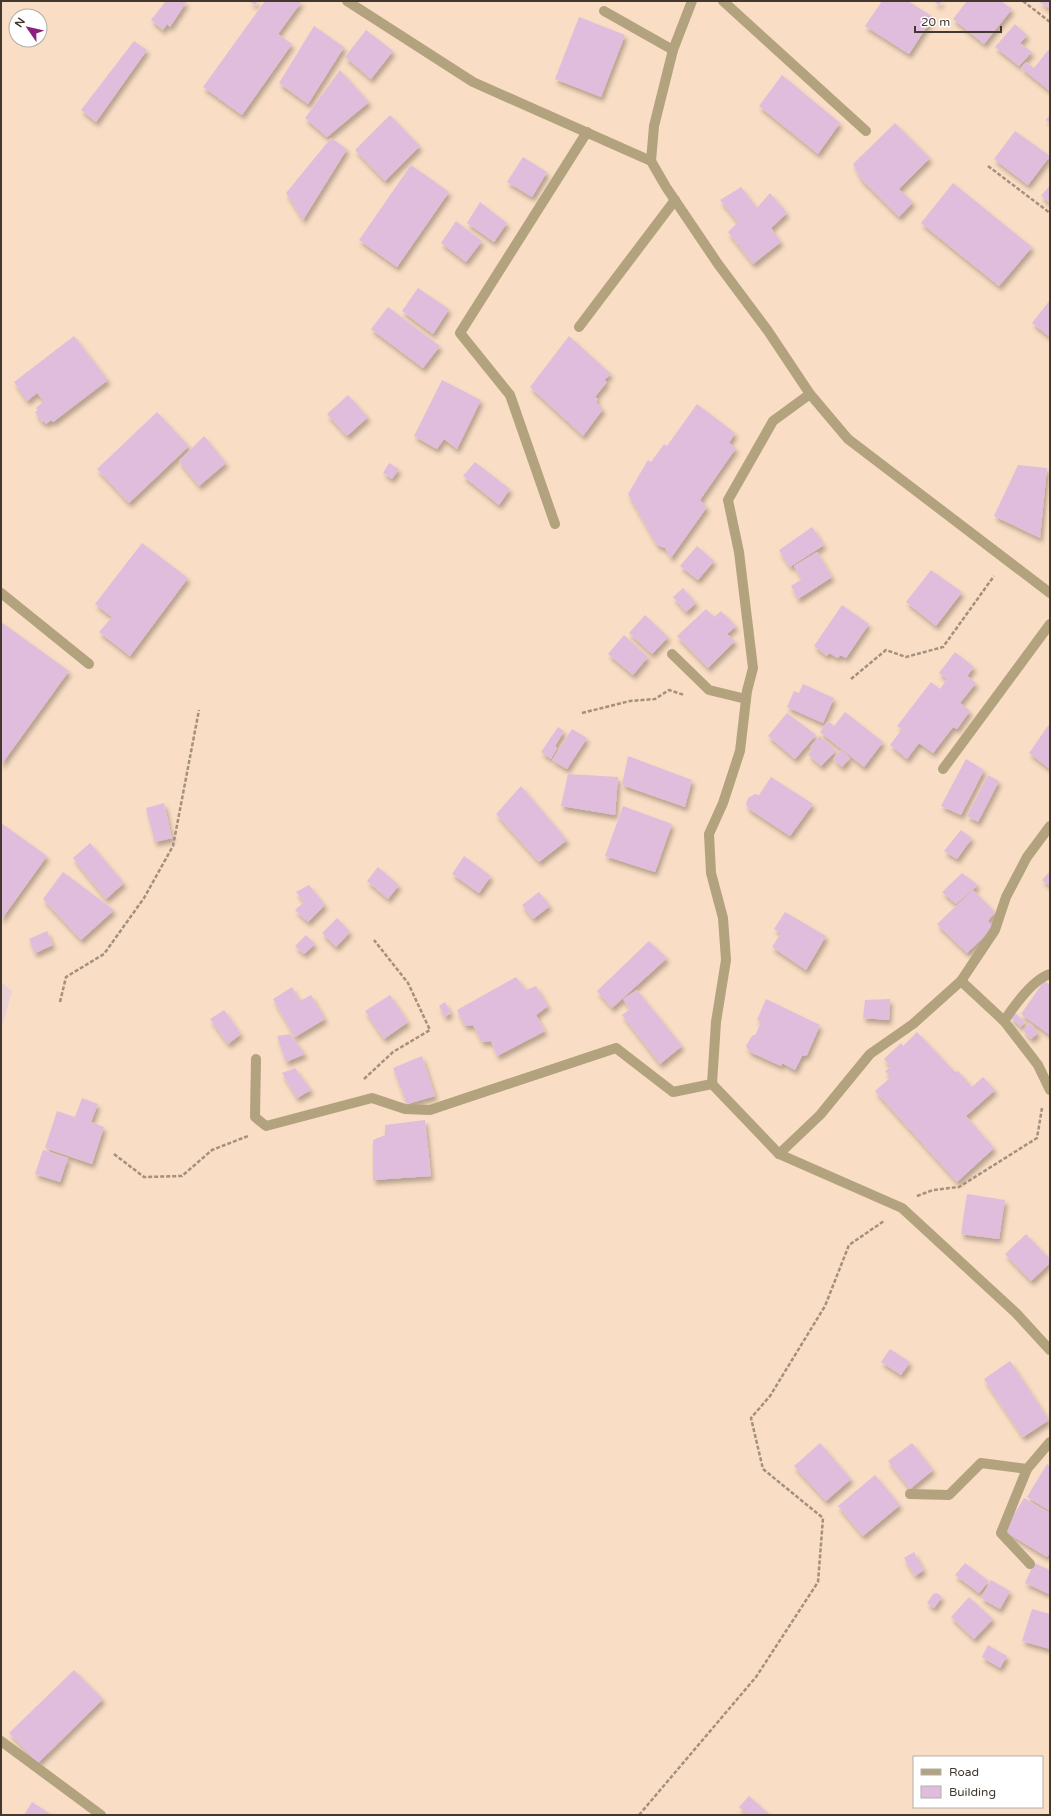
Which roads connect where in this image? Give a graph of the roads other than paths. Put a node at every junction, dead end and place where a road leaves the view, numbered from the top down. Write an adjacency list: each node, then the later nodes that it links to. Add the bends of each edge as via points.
1 (347, 1): 7 (street, via 473,82)
2 (692, 1): 5 (street)
3 (723, 1): 6 (street)
4 (604, 11): 5 (street)
5 (673, 50): 8 (street, via 654,126)
6 (866, 131)
7 (587, 132): 8 (street); 12 (street, via 460,333 510,395)
8 (651, 161): 9 (street)
9 (675, 200): 10 (street); 11 (street)
10 (579, 327)
11 (810, 394): 14 (street, via 848,439); 18 (street, via 773,421 728,500 739,552 753,668)
12 (555, 524)
13 (1, 593): 17 (street)
14 (1050, 593)
15 (1050, 624): 19 (street)
16 (672, 654): 18 (street, via 709,690)
17 (89, 664)
18 (746, 699): 25 (street, via 740,751 723,803 709,834 711,873 723,918 726,960 716,1022)
19 (943, 769)
20 (1050, 826): 22 (street, via 1026,857 1006,897 995,930)
21 (1050, 974): 23 (street, via 1036,982)
22 (961, 981): 23 (street); 27 (street, via 913,1024 870,1054 820,1115)
23 (1004, 1020): 26 (street, via 1038,1065)
24 (256, 1059): 25 (street, via 255,1117 266,1126 372,1098 405,1109 430,1110 616,1048 673,1092)
25 (712, 1084): 27 (street)
26 (1048, 1086)
27 (779, 1154): 28 (street, via 898,1206 1016,1313)
28 (1050, 1350)
29 (1050, 1442): 30 (street)
30 (1027, 1469): 31 (street, via 981,1463 949,1495); 32 (street, via 1001,1533)
31 (910, 1494)
32 (1030, 1564)
33 (1, 1741): 34 (street)
34 (101, 1815)

